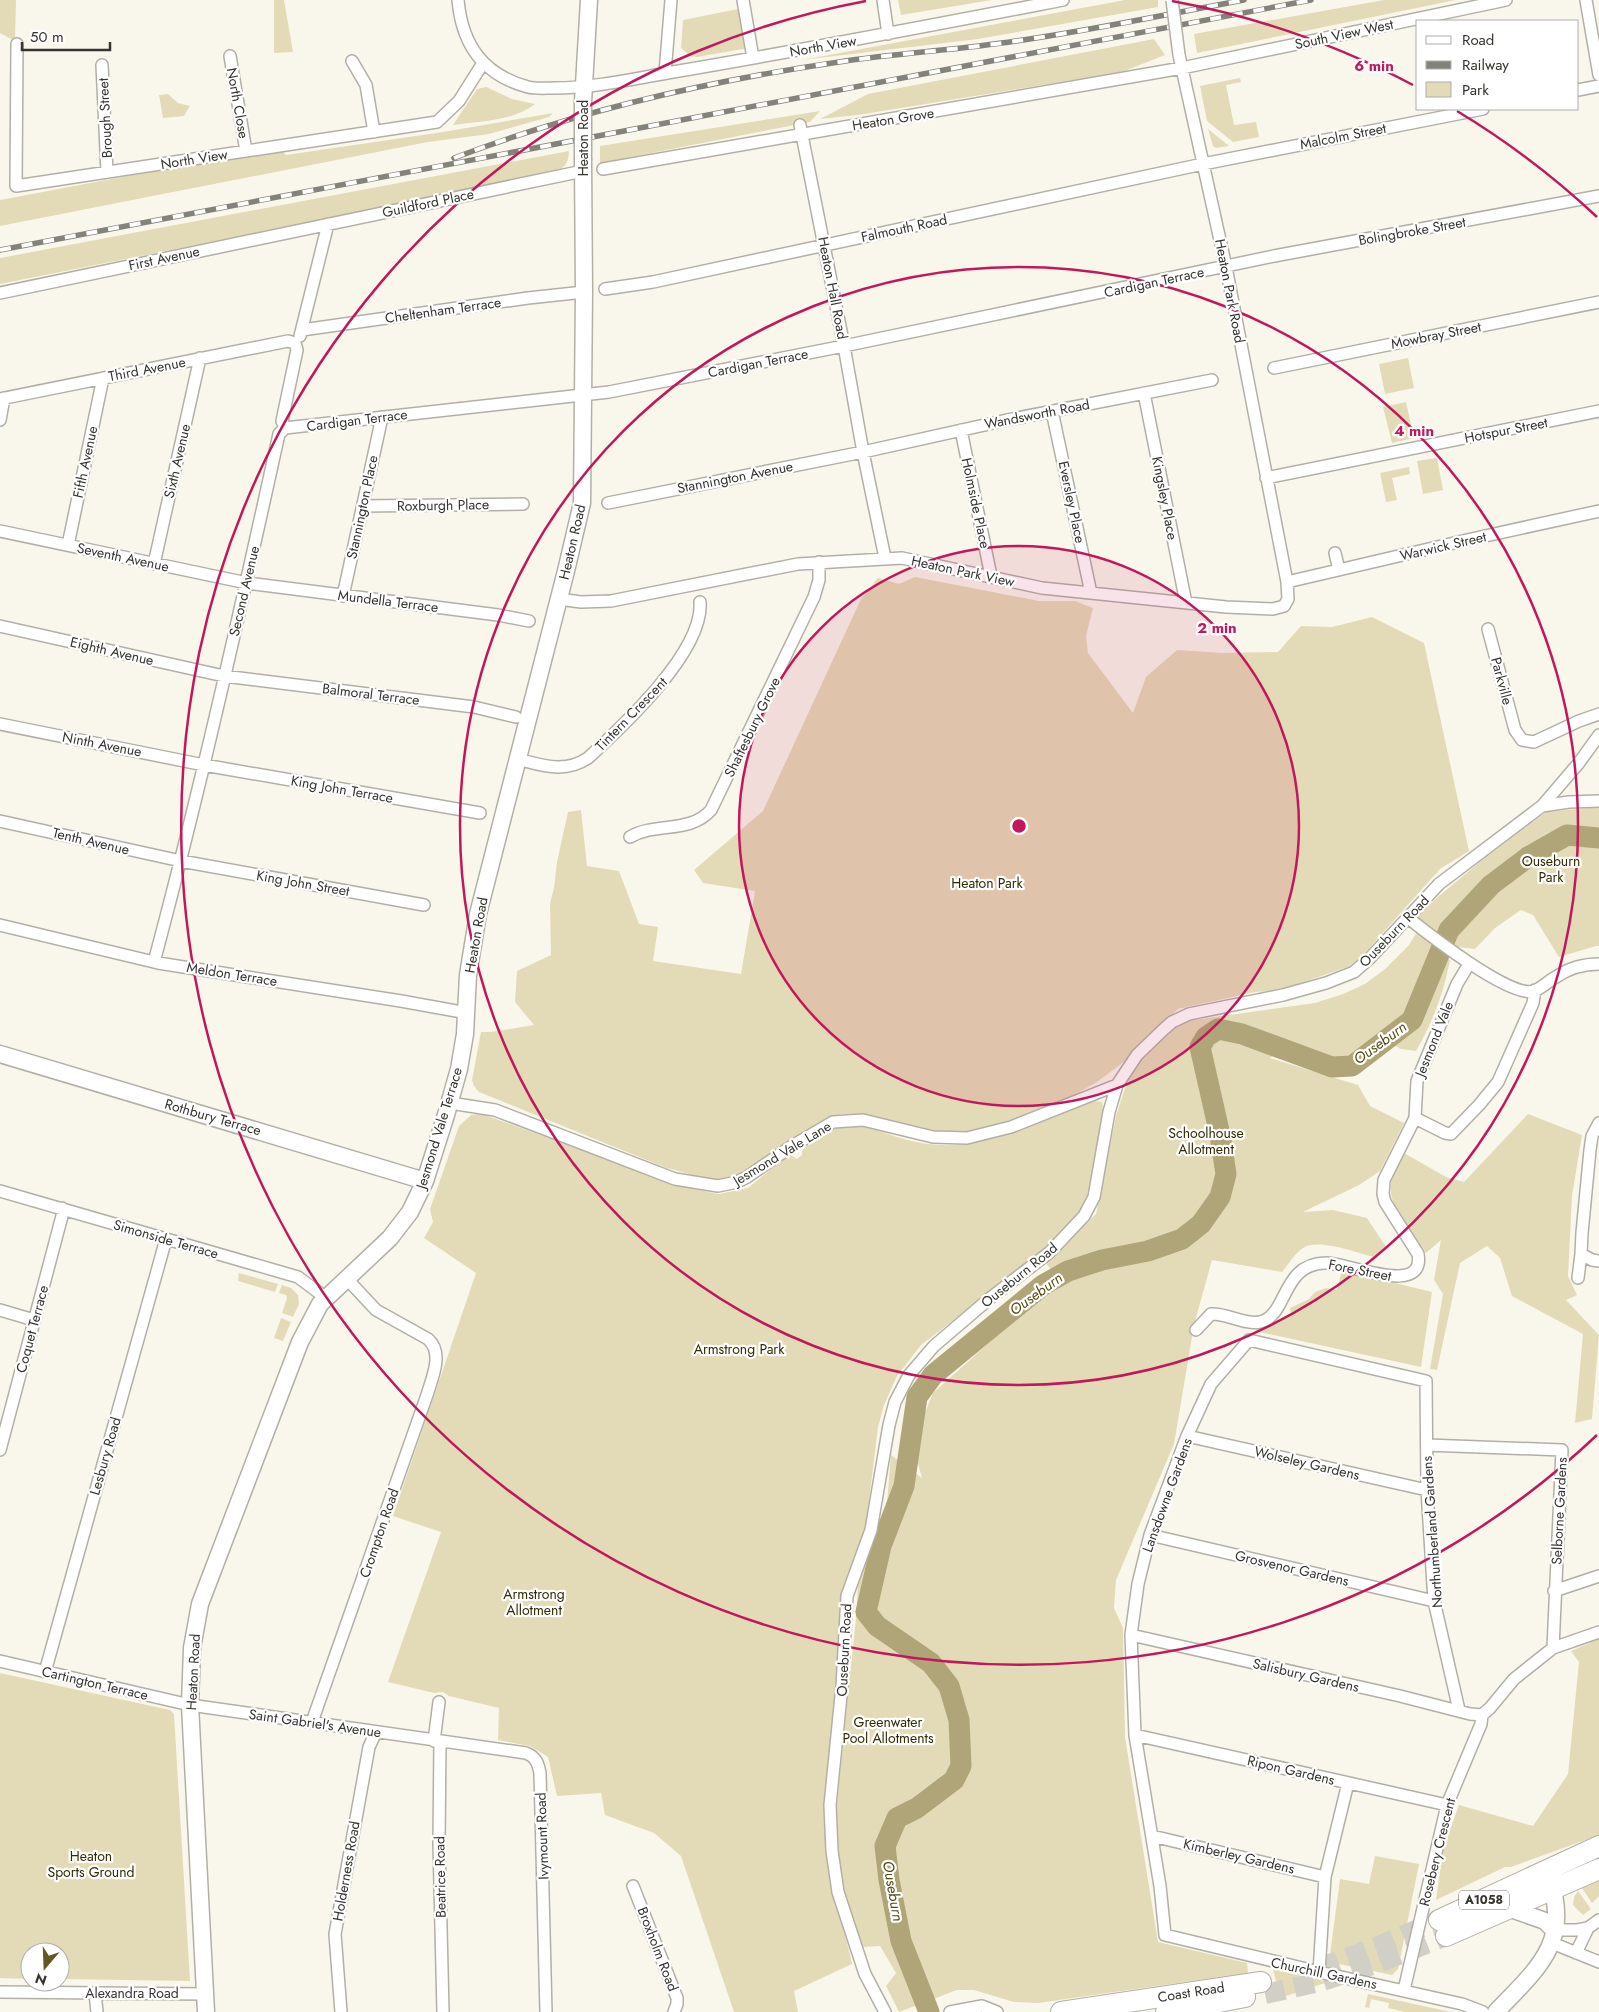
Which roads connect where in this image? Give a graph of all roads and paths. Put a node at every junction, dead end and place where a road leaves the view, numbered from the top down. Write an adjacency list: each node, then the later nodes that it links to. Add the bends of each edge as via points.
1 (458, 0): 15 (street, North View, via 466,39)
2 (589, 0): 22 (street, Heaton Road)
3 (671, 0): 18 (street)
4 (744, 0): 13 (street)
5 (883, 0): 10 (street)
6 (1063, 0): 10 (street, North View)
7 (1172, 0): 17 (street, Heaton Park Road, bridge)
8 (1506, 0): 17 (street, South View West)
9 (1586, 0): 19 (street)
10 (888, 34): 13 (street, North View)
11 (17, 44): 30 (street, North View, via 16,186)
12 (230, 56): 26 (street, North Close)
13 (753, 58): 18 (street, North View)
14 (352, 61): 25 (street, via 366,85)
15 (483, 63): 22 (street, North View, via 504,80 530,88); 25 (street, North View, via 458,101 437,122)
16 (102, 64): 30 (street, Brough Street)
17 (1182, 68): 24 (street, Heaton Grove, via 875,122); 27 (street, Heaton Park Road)
18 (665, 73): 22 (street, North View)
19 (1599, 75)
20 (1599, 86): 21 (street)
21 (1579, 90)
22 (583, 95): 28 (street, Heaton Road, bridge)
23 (1478, 110): 27 (street, Malcolm Street)
24 (801, 129): 29 (street, Heaton Grove); 33 (street, Heaton Hall Road)
25 (374, 132): 26 (street, North View)
26 (246, 151): 30 (street, North View)
27 (1203, 164): 33 (street, Falmouth Road); 34 (street, Heaton Park Road)
28 (583, 166): 32 (street, Guildford Place, via 528,182); 36 (street, Heaton Road)
29 (603, 169)
30 (107, 172)
31 (1599, 196): 34 (street, Bolingbroke Street)
32 (328, 224): 37 (street, First Avenue); 39 (street)
33 (824, 245): 35 (street, Falmouth Road, via 653,282); 41 (street, Heaton Hall Road)
34 (1226, 267): 41 (street, Cardigan Terrace); 56 (street, Heaton Park Road)
35 (605, 289)
36 (584, 292): 39 (street, Cheltenham Terrace); 47 (street, Heaton Road)
37 (0, 293)
38 (1599, 302): 43 (street, Mowbray Street)
39 (302, 330): 40 (street)
40 (294, 343): 42 (street, Third Avenue, via 288,341); 53 (street, Second Avenue, via 298,350 282,421)
41 (844, 346): 47 (street, Cardigan Terrace); 55 (street, Heaton Hall Road)
42 (200, 358): 44 (street, Third Avenue); 66 (street, Sixth Avenue)
43 (1274, 368)
44 (103, 378): 48 (street, Third Avenue); 62 (street, Fifth Avenue)
45 (1212, 380): 46 (street, Wandsworth Road)
46 (1144, 393): 49 (street, Wandsworth Road); 75 (street, Kingsley Place)
47 (582, 396): 51 (street, Cardigan Terrace); 73 (street, Heaton Road, via 582,503)
48 (2, 398): 52 (street)
49 (1052, 411): 54 (street, Wandsworth Road); 71 (street, Eversley Place)
50 (1599, 411): 56 (street, Hotspur Street)
51 (382, 417): 53 (street, Cardigan Terrace); 59 (street, Stannington Place)
52 (0, 420)
53 (285, 428): 70 (street, Second Avenue, via 279,434)
54 (961, 430): 55 (street, Wandsworth Road); 68 (street, Holmside Place)
55 (863, 452): 57 (street, Stannington Avenue); 64 (street, Heaton Hall Road)
56 (1266, 478): 69 (street, Heaton Park Road)
57 (608, 503)
58 (523, 504): 59 (street, Roxburgh Place)
59 (363, 506): 72 (street, Stannington Place)
60 (1599, 512): 67 (street, Warwick Street)
61 (0, 531): 62 (street, Seventh Avenue)
62 (68, 545): 66 (street, Seventh Avenue)
63 (1336, 553): 67 (street)
64 (885, 558): 65 (street, Heaton Park View); 68 (street, Heaton Park View, via 920,560)
65 (819, 562): 73 (street, Heaton Park View, via 611,601 580,602); 90 (street, Shaftesbury Grove, via 819,580 814,597 711,810 690,824)
66 (154, 564): 70 (street, Seventh Avenue)
67 (1339, 570): 69 (street, Warwick Street)
68 (991, 576): 71 (street, Heaton Park View, via 1042,588)
69 (1287, 582): 75 (street, Heaton Park View, via 1288,599 1284,606 1278,608)
70 (247, 583): 72 (street, Mundella Terrace); 79 (street, Second Avenue)
71 (1091, 593): 75 (street, Heaton Park View)
72 (343, 596): 76 (street, Mundella Terrace)
73 (559, 598): 84 (street, Heaton Road)
74 (700, 602): 84 (street, Tintern Crescent, via 696,626 673,670 588,758 555,768)
75 (1186, 603)
76 (529, 621)
77 (0, 626): 79 (street, Eighth Avenue)
78 (1488, 629): 80 (street, Parkville, via 1516,733 1522,740 1534,742)
79 (224, 676): 81 (street, Balmoral Terrace, via 474,707); 85 (street, Second Avenue)
80 (1599, 714)
81 (516, 717)
82 (0, 724): 85 (street, Ninth Avenue)
83 (1599, 736): 87 (street)
84 (517, 759): 99 (street, Heaton Road, via 478,914 469,967)
85 (204, 765): 88 (street, King John Terrace); 91 (street, Second Avenue)
86 (1599, 801): 87 (street, Ouseburn Road)
87 (1542, 806): 93 (street, Ouseburn Road, via 1449,875)
88 (480, 813)
89 (0, 821): 91 (street, Tenth Avenue)
90 (630, 837)
91 (181, 861): 92 (street, King John Street); 95 (street, Second Avenue)
92 (424, 905)
93 (1407, 917): 96 (street); 101 (street, Ouseburn Road, via 1363,965 1343,977 1283,996 1189,1014 1172,1022 1137,1055)
94 (0, 925): 95 (street, Meldon Terrace)
95 (154, 962): 99 (street, Meldon Terrace)
96 (1469, 964): 98 (street, via 1519,990); 103 (street, Jesmond Vale, via 1417,1081)
97 (1599, 964): 98 (street, via 1569,970)
98 (1535, 990): 103 (street, via 1534,1003 1498,1082 1486,1097 1451,1134)
99 (466, 1013): 102 (street, Jesmond Vale Terrace, via 463,1050)
100 (0, 1054): 105 (street, Rothbury Terrace)
101 (1117, 1085): 102 (street, Jesmond Vale Lane, via 1011,1127 967,1138 933,1136 863,1120 840,1120 827,1124 747,1177 718,1186 675,1179 495,1110); 166 (street, Ouseburn Road, via 1094,1197 1084,1216 1050,1252 989,1299 925,1355 902,1387 889,1424 871,1530 847,1596 830,1817 838,1892 863,1969)
102 (450, 1103): 105 (street, Jesmond Vale Terrace)
103 (1415, 1118): 116 (street, Fore Street, via 1384,1180 1383,1194 1387,1206 1418,1254 1419,1263 1414,1272 1396,1277 1340,1264 1314,1265 1304,1269 1290,1282 1275,1312 1266,1319 1255,1322 1211,1314)
104 (1599, 1123): 109 (street, via 1592,1136 1590,1150)
105 (425, 1181): 112 (street, Jesmond Vale Terrace, via 398,1230)
106 (0, 1191): 107 (street, Simonside Terrace)
107 (62, 1208): 108 (street, Simonside Terrace); 115 (street, Coquet Terrace)
108 (166, 1239): 113 (street, Simonside Terrace, via 298,1277); 131 (street, Lesbury Road)
109 (1581, 1254): 110 (street); 111 (street)
110 (1599, 1261)
111 (1578, 1278)
112 (348, 1280): 113 (street, Jesmond Vale Terrace); 136 (street, Crompton Road, via 376,1310 432,1342 436,1357 428,1395)
113 (326, 1298): 133 (street, Heaton Road, via 316,1310 300,1342 209,1578 195,1626 190,1665)
114 (0, 1310): 115 (street)
115 (34, 1320): 118 (street, Coquet Terrace)
116 (1196, 1330)
117 (1426, 1381): 119 (street, Lansdowne Gardens, via 1249,1340 1211,1384); 120 (street, Northumberland Gardens)
118 (3, 1427): 121 (street, Coquet Terrace)
119 (1188, 1436): 122 (street, Wolseley Gardens); 123 (street, Lansdowne Gardens)
120 (1427, 1445): 122 (street, Northumberland Gardens); 125 (street, Selborne Gardens, via 1562,1450)
121 (0, 1450)
122 (1427, 1490): 126 (street, Northumberland Gardens)
123 (1150, 1535): 126 (street, Grosvenor Gardens); 128 (street, Lansdowne Gardens, via 1138,1584)
124 (1599, 1576): 125 (street)
125 (1554, 1591): 129 (street, Selborne Gardens)
126 (1434, 1601): 134 (street, Northumberland Gardens)
127 (1599, 1632): 129 (street, Rosebery Crescent)
128 (1131, 1635): 134 (street, Salisbury Gardens); 138 (street, Lansdowne Gardens)
129 (1553, 1648): 135 (street, Rosebery Crescent, via 1514,1679)
130 (0, 1661): 131 (street, Cartington Terrace)
131 (45, 1672): 133 (street, Cartington Terrace)
132 (439, 1702): 139 (street, Beatrice Road)
133 (190, 1705): 136 (street, Saint Gabriel's Avenue); 159 (street, Heaton Road)
134 (1459, 1710): 135 (street, Salisbury Gardens)
135 (1482, 1715): 141 (street, Rosebery Crescent)
136 (312, 1722): 137 (street, Saint Gabriel's Avenue)
137 (376, 1732): 139 (street, Saint Gabriel's Avenue); 162 (street, Holderness Road, via 369,1747 335,1934)
138 (1135, 1735): 140 (street, Ripon Gardens); 142 (street, Lansdowne Gardens)
139 (437, 1741): 163 (street, Beatrice Road); 164 (street, Ivymount Road, via 526,1752 536,1760 540,1773)
140 (1348, 1783): 141 (street, Ripon Gardens); 145 (street)
141 (1447, 1805): 156 (street, Rosebery Crescent)
142 (1152, 1836): 145 (street, Kimberley Gardens); 152 (street, Lansdowne Gardens)
143 (1599, 1846): 147 (highway, A1058, via 1547,1871)
144 (1599, 1869): 147 (highway, A1058)
145 (1325, 1877): 155 (street)
146 (633, 1886): 165 (street, Broxholm Road, via 677,1998)
147 (1540, 1889): 148 (highway, A1058); 148 (highway, A1058, via 1443,1928); 151 (street, via 1557,1914)
148 (1511, 1909): 151 (street)
149 (1599, 1920): 150 (street)
150 (1588, 1928): 151 (street); 153 (street)
151 (1551, 1932): 153 (street); 172 (street, via 1536,1970)
152 (1165, 1935): 155 (street, Churchill Gardens)
153 (1576, 1953): 154 (street)
154 (1599, 1962)
155 (1319, 1972): 156 (street, Churchill Gardens)
156 (1404, 1990): 171 (street, Churchill Gardens)
157 (0, 1992): 158 (street, Alexandra Road)
158 (95, 1993): 159 (street, Alexandra Road); 160 (street)
159 (205, 1994): 161 (street, Heaton Road)
160 (97, 2012)
161 (206, 2012)
162 (341, 2012)
163 (443, 2012)
164 (546, 2012)
165 (674, 2012)
166 (885, 2012)
167 (950, 2012): 168 (street, via 982,2006)
168 (997, 2012)
169 (1061, 2012): 170 (highway, Coast Road, via 1263,1988)
170 (1166, 2012)
171 (1483, 2012)
172 (1496, 2012)

